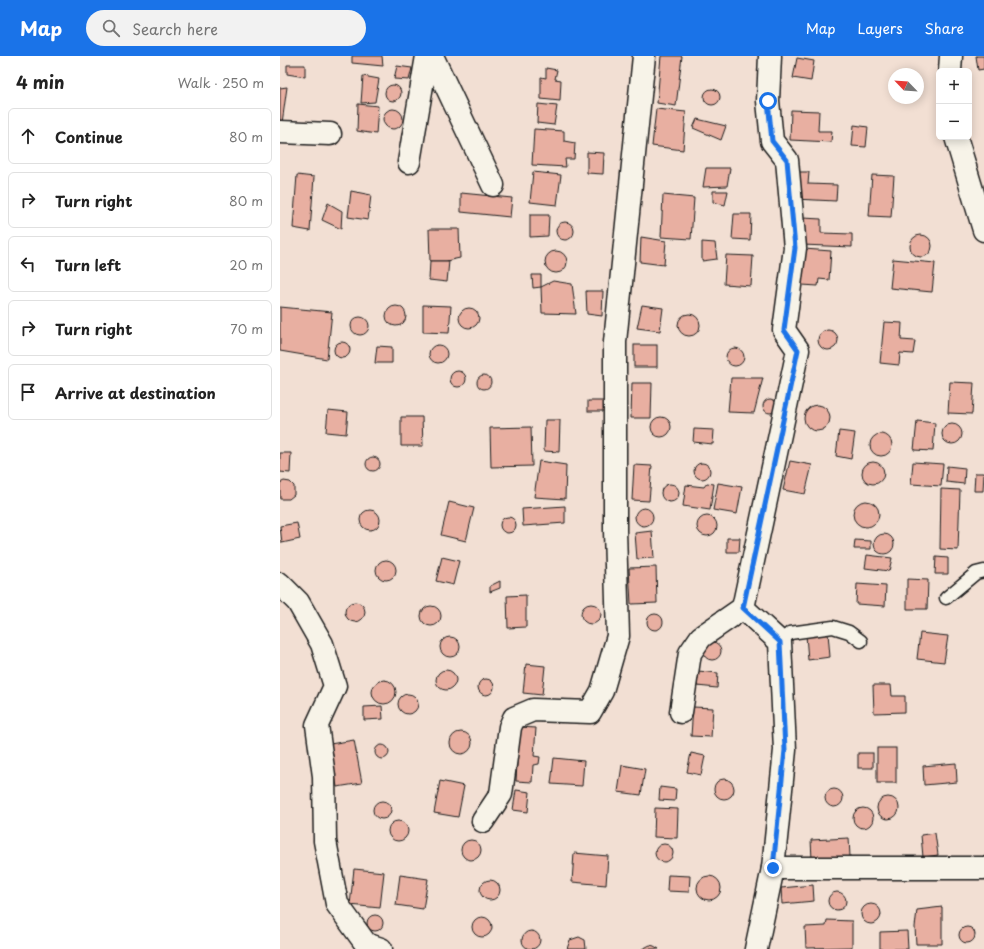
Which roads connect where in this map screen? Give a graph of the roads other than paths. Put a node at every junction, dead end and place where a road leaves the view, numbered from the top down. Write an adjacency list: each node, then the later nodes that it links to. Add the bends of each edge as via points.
1 (427, 56): 10 (street)
2 (432, 56): 11 (street)
3 (644, 56): 20 (street, via 615,342 618,636 602,691 590,712 533,710 514,718 510,726 501,794)
4 (770, 56): 16 (street, via 768,101 772,141 787,160 795,248 784,330 798,350)
5 (951, 56): 6 (street)
6 (950, 68)
7 (280, 132): 8 (street)
8 (330, 134)
9 (957, 140): 12 (street)
10 (409, 162)
11 (493, 185)
12 (984, 230)
13 (984, 571): 15 (lane, via 976,573)
14 (280, 584): 23 (street, via 298,602 322,644 335,686 317,725 324,776 325,841 337,904 366,944)
15 (946, 598)
16 (743, 608): 18 (street); 19 (street, via 701,637 690,653)
17 (861, 641): 18 (lane, via 849,632 833,627 790,633)
18 (780, 642): 21 (street, via 785,750)
19 (681, 712)
20 (482, 821)
21 (773, 868): 22 (street); 24 (street)
22 (984, 868)
23 (381, 949)
24 (756, 949)

